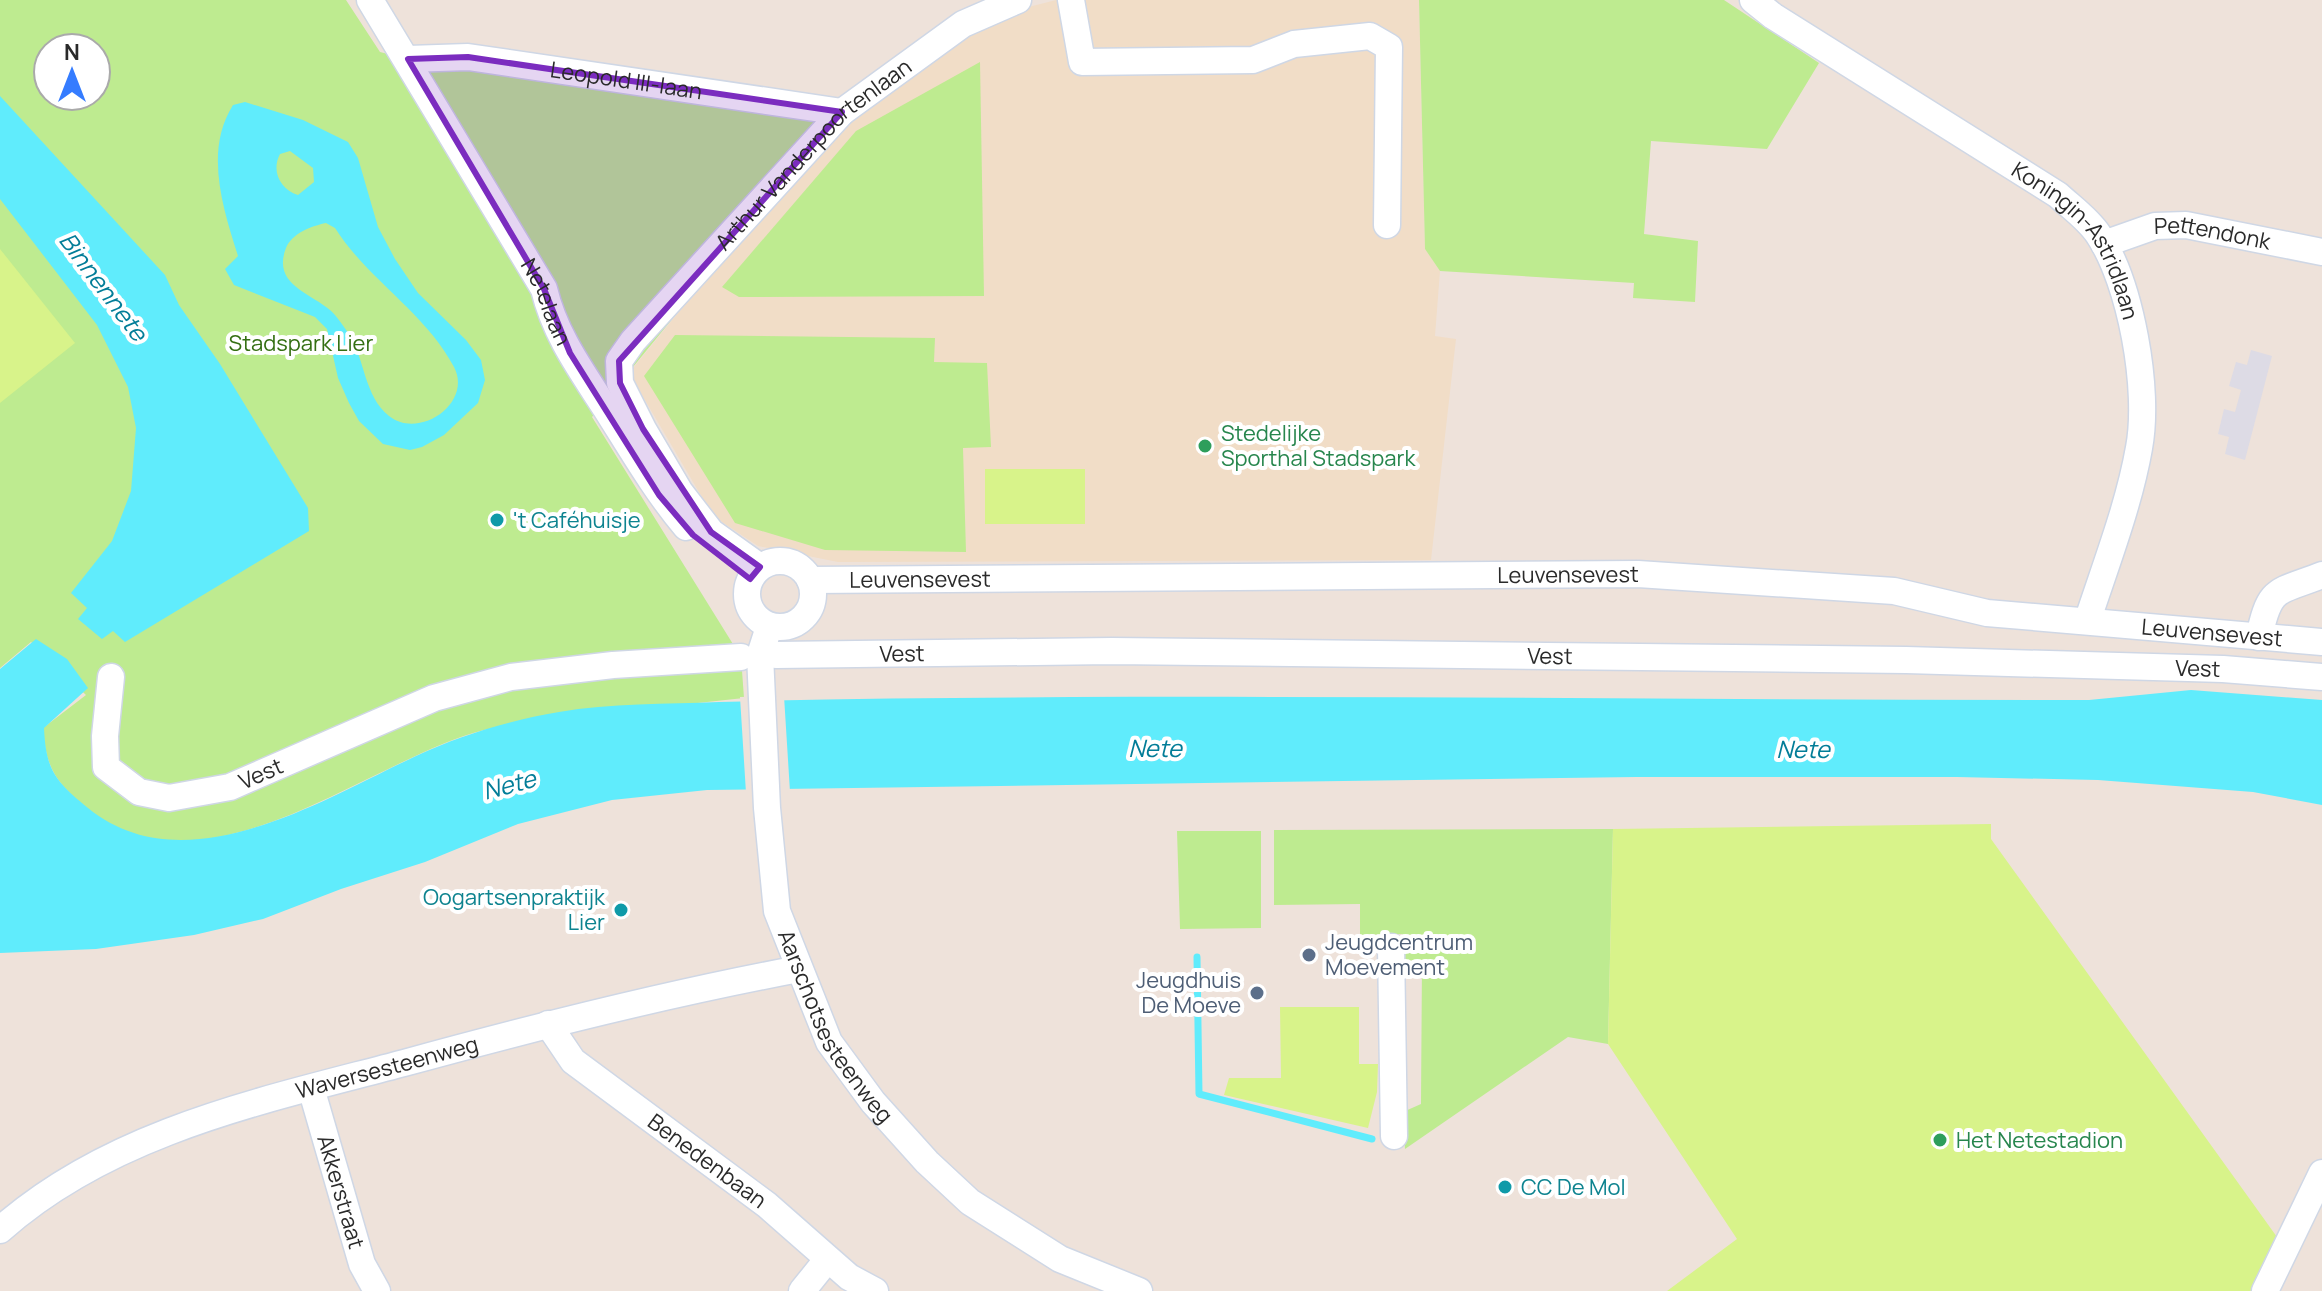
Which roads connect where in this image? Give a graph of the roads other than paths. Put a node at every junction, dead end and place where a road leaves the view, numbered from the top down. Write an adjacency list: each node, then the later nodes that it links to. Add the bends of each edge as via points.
1 (370, 0): 5 (street, Netelaan)
2 (1018, 0): 6 (street, Arthur Vanderpoortenlaan, via 963,24)
3 (1071, 0): 7 (street, via 1082,62 1253,60 1294,44 1370,36 1389,47)
4 (1753, 0): 8 (street, Koningin-Astridlaan, via 2058,195)
5 (408, 59): 6 (street, Leopold III-laan, via 468,57); 10 (street, Netelaan, via 544,289 551,318 570,353 659,495 693,535)
6 (842, 112): 10 (street, Arthur Vanderpoortenlaan, via 619,361 620,383 680,492 711,532)
7 (1387, 225)
8 (2104, 244): 9 (street, Pettendonk, via 2155,226 2186,225); 13 (street, Koningin-Astridlaan, via 2134,338 2142,412 2140,448)
9 (2322, 252)
10 (755, 573): 12 (street, via 773,561 790,562); 14 (street, via 747,604)
11 (2322, 575): 15 (street, via 2275,593 2267,601)
12 (810, 580): 13 (street, Leuvensevest, via 1638,574 1894,591 1987,613); 14 (street, via 814,595 804,618 795,625)
13 (2088, 619): 15 (street, Leuvensevest)
14 (769, 627): 22 (street, Aarschotsesteenweg, via 760,655 767,808 777,911)
15 (2259, 637): 16 (street, Leuvensevest)
16 (2322, 642)
17 (776, 655): 20 (street, Vest, via 1112,651 1906,660)
18 (741, 657): 19 (street, Vest, via 511,677 434,698 230,787 169,798 139,792 106,767)
19 (111, 677)
20 (2322, 677)
21 (1391, 947): 25 (street)
22 (799, 969): 23 (street, Waversesteenweg); 32 (street, Aarschotsesteenweg, via 829,1042 927,1162 970,1202 1027,1239 1060,1259)
23 (548, 1024): 24 (street, Waversesteenweg); 28 (street, Benedenbaan, via 573,1061 767,1205)
24 (311, 1088): 27 (street, Waversesteenweg, via 142,1141 76,1174); 29 (street, Akkerstraat, via 362,1264)
25 (1394, 1136)
26 (2322, 1173): 33 (street)
27 (0, 1230)
28 (827, 1260): 30 (street); 31 (street, Benedenbaan)
29 (377, 1291)
30 (802, 1291)
31 (875, 1291)
32 (1139, 1291)
33 (2265, 1291)

